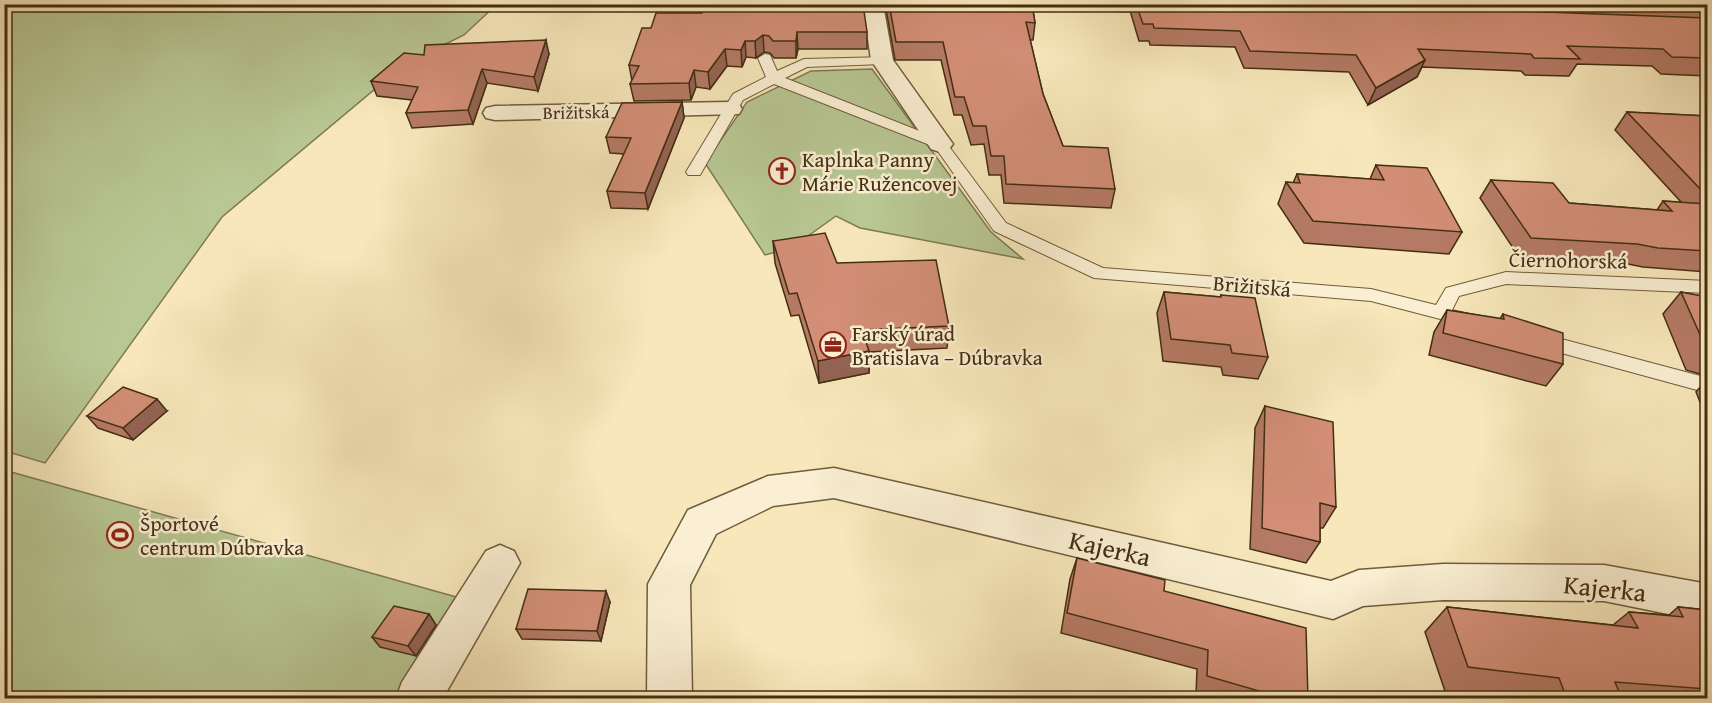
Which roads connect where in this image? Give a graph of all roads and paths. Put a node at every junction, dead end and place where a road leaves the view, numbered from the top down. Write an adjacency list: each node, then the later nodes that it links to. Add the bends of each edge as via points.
1 (873, 4): 5 (street, Brižitská)
2 (1097, 4): 3 (street)
3 (1193, 8)
4 (765, 58): 6 (lane)
5 (882, 60): 6 (lane, via 804,63); 9 (street, Brižitská)
6 (774, 79): 7 (lane, via 738,97); 9 (lane)
7 (730, 109): 8 (street, Brižitská); 10 (lane)
8 (495, 113)
9 (940, 144): 12 (lane, Brižitská, via 1000,227 1100,274 1371,296)
10 (694, 172)
11 (1707, 287): 12 (lane, Čiernohorská, via 1506,278 1452,292)
12 (1441, 313): 13 (lane, Brižitská)
13 (1488, 326)
14 (1522, 335): 15 (lane)
15 (1707, 386)
16 (500, 563): 18 (street)
17 (1707, 603): 19 (street, Kajerka, via 1604,583 1455,582 1359,588 1333,600 834,483 768,491 702,522 669,584)
18 (418, 699)
19 (669, 699)

